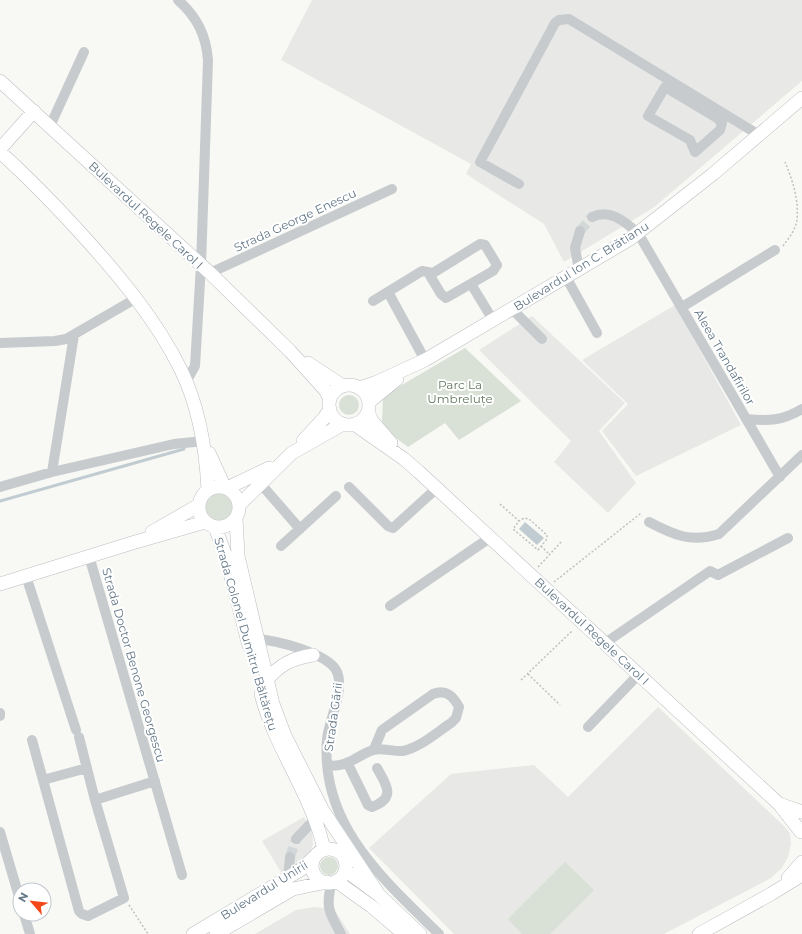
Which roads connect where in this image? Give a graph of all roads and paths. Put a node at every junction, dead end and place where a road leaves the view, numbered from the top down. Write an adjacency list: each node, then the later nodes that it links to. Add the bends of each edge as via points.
1 (178, 0): 17 (street, via 198,22 207,49 208,80 204,129)
2 (84, 52): 6 (street)
3 (0, 80): 5 (main road, Bulevardul Regele Carol I)
4 (802, 98): 7 (main road, Bulevardul Ion C. Brătianu)
5 (34, 111): 6 (main road, Bulevardul Regele Carol I); 8 (main road)
6 (50, 126): 17 (main road, Bulevardul Regele Carol I)
7 (759, 136): 11 (street, via 569,19 563,18 555,23 480,162); 15 (main road, Bulevardul Ion C. Brătianu)
8 (0, 150): 23 (main road, via 75,227)
9 (695, 152): 9 (street, via 720,130 722,123 665,88 648,116 690,140)
10 (785, 162): 16 (path, via 794,182 797,220 791,234)
11 (519, 184)
12 (392, 190): 17 (street, Strada George Enescu)
13 (592, 217): 15 (street, Aleea Trandafirilor, via 599,214 613,215)
14 (580, 231): 18 (street, via 575,248)
15 (638, 233): 18 (main road, Bulevardul Ion C. Brătianu); 25 (street, Aleea Trandafirilor)
16 (778, 249): 25 (street, Aleea Trandafirilor)
17 (205, 269): 32 (main road, Bulevardul Regele Carol I); 34 (street, via 195,366)
18 (579, 270): 20 (main road, Bulevardul Ion C. Brătianu)
19 (429, 274): 21 (street, via 446,298); 21 (street, via 482,244 497,265 493,271); 22 (street, via 422,271)
20 (566, 277): 26 (main road, Bulevardul Ion C. Brătianu); 28 (street)
21 (472, 284): 27 (street)
22 (388, 292): 24 (street); 33 (street)
23 (135, 299): 29 (street); 34 (main road, via 165,342)
24 (373, 301)
25 (682, 307): 40 (street, Aleea Trandafirilor)
26 (512, 309): 27 (main road, Bulevardul Ion C. Brătianu); 30 (street)
27 (493, 320): 33 (main road, Bulevardul Ion C. Brătianu)
28 (597, 333)
29 (74, 335): 31 (street, via 55,341); 46 (street)
30 (542, 339)
31 (0, 343)
32 (290, 351): 35 (main road, Bulevardul Regele Carol I); 37 (main road, Bulevardul Regele Carol I, via 326,391)
33 (423, 361): 36 (main road, Bulevardul Ion C. Brătianu); 38 (main road, Bulevardul Ion C. Brătianu)
34 (186, 382): 42 (main road)
35 (343, 386): 36 (main road); 37 (main road, via 334,392)
36 (359, 388): 38 (main road, via 365,393)
37 (330, 404): 41 (main road, via 335,419); 44 (main road, via 324,418)
38 (368, 407): 41 (main road, via 362,420); 45 (main road, Bulevardul Regele Carol I, via 372,421)
39 (802, 409): 40 (street, Aleea Trandafirilor, via 775,420)
40 (746, 419): 47 (street, Aleea Trandafirilor)
41 (349, 424): 44 (main road); 45 (main road, Bulevardul Regele Carol I)
42 (204, 442): 46 (street, via 174,444); 51 (main road); 53 (main road)
43 (802, 455): 47 (street)
44 (287, 456): 48 (main road); 51 (main road)
45 (404, 459): 52 (main road, Bulevardul Regele Carol I)
46 (52, 472): 49 (street)
47 (780, 477): 60 (street, via 719,534 707,538 683,537)
48 (260, 483): 57 (main road); 63 (street)
49 (0, 487)
50 (349, 487): 52 (street, via 393,528)
51 (226, 488): 53 (main road, via 216,487); 57 (main road, via 235,495)
52 (437, 488): 64 (main road, Bulevardul Regele Carol I)
53 (208, 490): 56 (main road, via 202,496)
54 (336, 496): 63 (street)
55 (500, 504): 59 (path)
56 (199, 505): 61 (main road, via 200,516); 62 (main road)
57 (239, 505): 58 (main road)
58 (236, 518): 61 (main road, via 226,526); 70 (main road, Strada Colonel Dumitru Băltărețu)
59 (519, 521): 68 (path, via 513,529 538,550); 68 (path, via 529,519 547,535)
60 (649, 522): 76 (path, via 640,514)
61 (210, 525): 62 (main road); 69 (main road, Strada Colonel Dumitru Băltărețu)
62 (174, 527): 72 (main road)
63 (300, 529): 67 (street)
64 (491, 537): 73 (main road, Bulevardul Regele Carol I); 77 (street)
65 (788, 538): 80 (street, via 718,575 710,571)
66 (562, 541): 71 (path)
67 (281, 546)
68 (541, 546): 71 (path)
69 (223, 547): 70 (street); 99 (main road, Strada Colonel Dumitru Băltărețu, via 266,712 277,741)
70 (237, 550): 79 (main road, Strada Colonel Dumitru Băltărețu)
71 (550, 555): 73 (path)
72 (89, 556): 74 (main road); 95 (street, Strada Doctor Benone Georgescu)
73 (531, 574): 76 (main road, Bulevardul Regele Carol I)
74 (26, 576): 75 (main road); 92 (street)
75 (0, 584)
76 (546, 588): 78 (main road, Bulevardul Regele Carol I)
77 (390, 606)
78 (581, 621): 80 (main road, Bulevardul Regele Carol I); 82 (path)
79 (256, 639): 81 (street, Strada Gării, via 284,643); 85 (main road, Strada Colonel Dumitru Băltărețu)
80 (605, 643): 83 (main road, Bulevardul Regele Carol I)
81 (313, 655): 85 (main road, via 287,661); 91 (street, Strada Gării, via 332,665 339,680 328,731)
82 (528, 674): 84 (path); 86 (path)
83 (639, 674): 87 (street); 97 (main road, Bulevardul Regele Carol I)
84 (521, 680)
85 (266, 681): 99 (main road, Strada Colonel Dumitru Băltărețu, via 272,704)
86 (560, 705)
87 (588, 727)
88 (32, 740): 94 (street)
89 (374, 749): 89 (street, via 382,730 433,694 445,692 459,707 456,718 451,723 414,747 391,752); 90 (street)
90 (348, 764): 91 (street); 93 (street, via 368,805 372,806 388,793 388,788)
91 (328, 766): 124 (street, Strada Gării, via 336,806 354,843)
92 (86, 768): 94 (street); 96 (street)
93 (377, 768)
94 (43, 780): 114 (street, via 79,910 88,916)
95 (155, 781): 96 (street, Strada Doctor Benone Georgescu); 108 (street, Strada Doctor Benone Georgescu)
96 (95, 800): 114 (street)
97 (779, 804): 98 (main road, Bulevardul Regele Carol I); 101 (main road, Bulevardul Regele Carol I)
98 (802, 812)
99 (318, 814): 102 (street); 103 (main road); 104 (main road, Strada Colonel Dumitru Băltărețu); 115 (main road, Strada Colonel Dumitru Băltărețu)
100 (0, 832): 111 (street)
101 (802, 834)
102 (296, 839)
103 (338, 852): 104 (main road, via 332,849); 107 (main road, via 345,860)
104 (319, 854): 110 (main road, Bulevardul Unirii); 112 (main road, via 312,866 314,873 319,879)
105 (290, 857): 110 (street)
106 (802, 862): 113 (main road)
107 (345, 870): 112 (main road, via 341,877); 115 (main road)
108 (182, 875)
109 (802, 875): 113 (main road)
110 (288, 877): 119 (main road, Bulevardul Unirii)
111 (15, 882)
112 (332, 882): 115 (main road); 120 (main road, Bulevardul Unirii, via 293,889); 121 (street, via 328,908)
113 (772, 894): 125 (main road)
114 (124, 898): 118 (path)
115 (375, 901): 122 (main road); 123 (main road)
116 (26, 922): 117 (street)
117 (30, 934)
118 (148, 934)
119 (193, 934)
120 (216, 934)
121 (341, 934)
122 (404, 934)
123 (420, 934)
124 (439, 934)
125 (699, 934)

